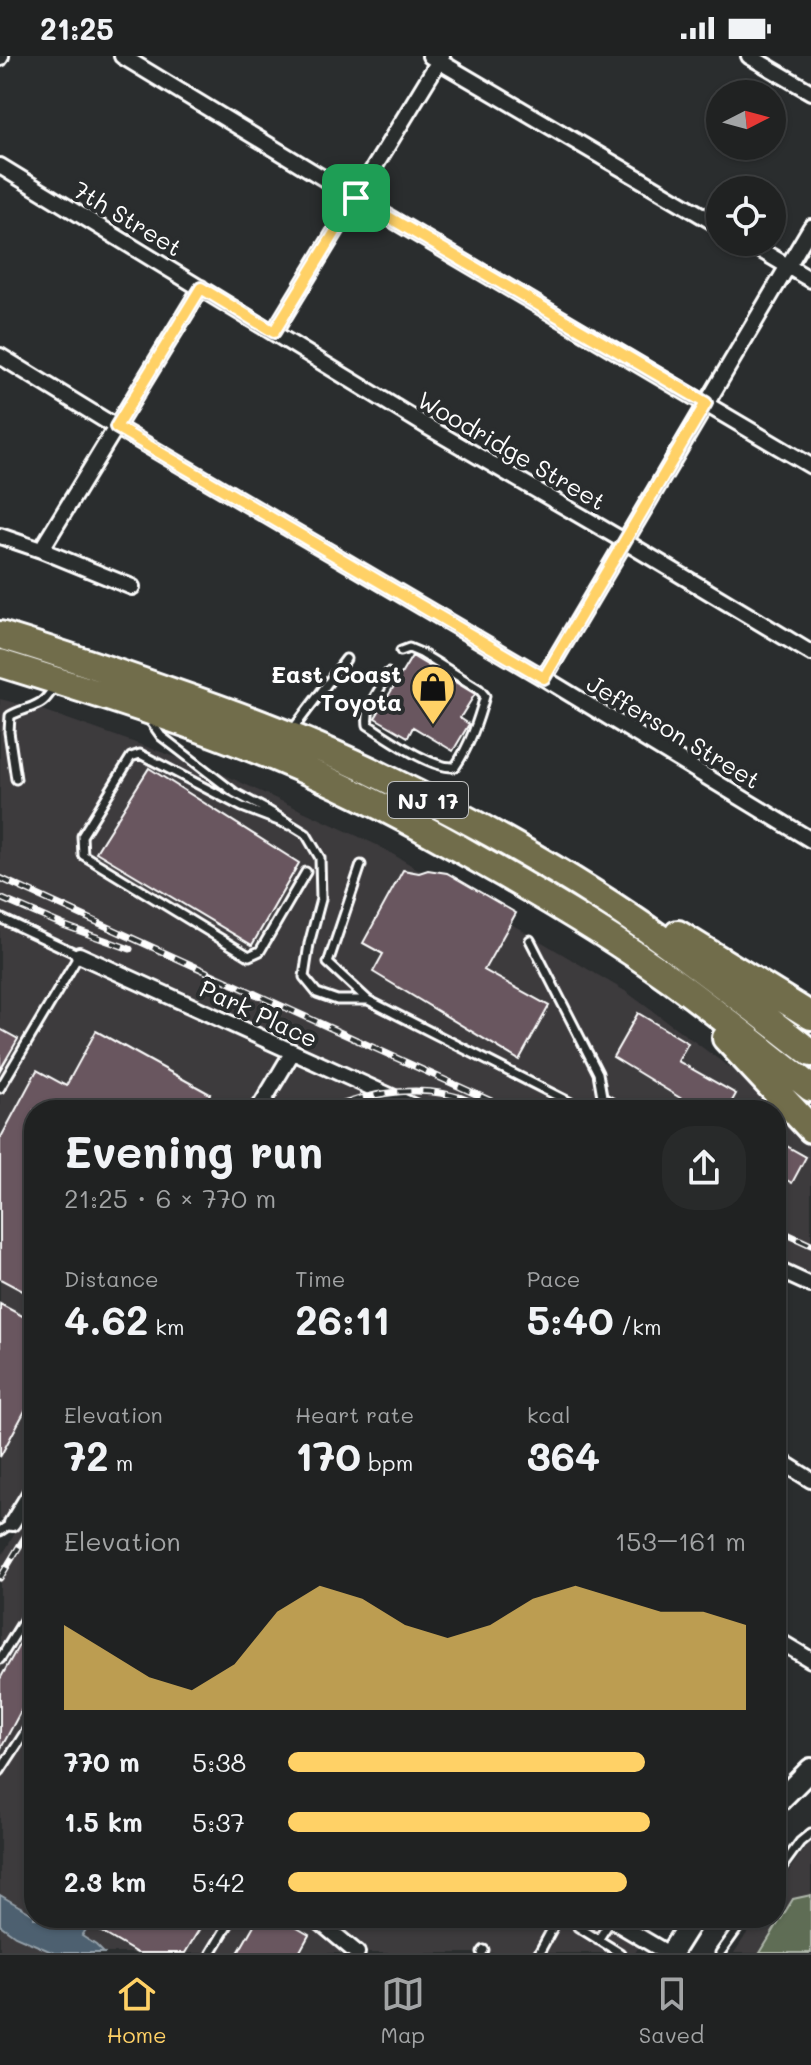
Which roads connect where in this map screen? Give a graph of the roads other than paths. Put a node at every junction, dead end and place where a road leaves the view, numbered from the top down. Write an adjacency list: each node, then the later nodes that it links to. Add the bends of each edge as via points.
1 (122, 56): 6 (street)
2 (749, 56): 4 (street)
3 (437, 58): 6 (street); 7 (street)
4 (811, 92)
5 (0, 166): 12 (street, 7th Street)
6 (356, 198): 13 (street); 15 (street)
7 (706, 218)
8 (811, 227): 10 (street)
9 (771, 256): 10 (street)
10 (788, 266): 11 (street); 15 (street)
11 (811, 280)
12 (201, 288): 13 (street, 7th Street); 16 (street)
13 (274, 332): 19 (street, Woodridge Street)
14 (0, 356): 16 (street, Jefferson Street)
15 (706, 403): 17 (street); 19 (street)
16 (116, 427): 20 (street); 28 (street, Jefferson Street)
17 (811, 466)
18 (0, 536): 20 (street)
19 (624, 541): 24 (street, Woodridge Street); 28 (street)
20 (41, 550): 21 (street)
21 (132, 587)
22 (0, 635): 33 (highway, NJ 17)
23 (401, 651): 27 (lane, via 421,653 485,696 455,767 430,761 368,725 366,713)
24 (811, 653)
25 (346, 659): 33 (lane)
26 (0, 663): 29 (highway, NJ 17)
27 (388, 673)
28 (544, 678): 36 (street, Jefferson Street)
29 (59, 681): 30 (highway, NJ 17); 32 (lane, via 45,700)
30 (141, 708): 35 (lane, via 161,736 192,761); 43 (highway, NJ 17, via 231,739 372,801 574,914)
31 (0, 712): 32 (lane)
32 (12, 715): 34 (lane, via 9,732)
33 (290, 734): 37 (highway, NJ 17, via 385,777)
34 (16, 779)
35 (289, 825): 39 (lane, via 140,754 131,757 82,836 83,855 249,956 260,951); 44 (lane, via 306,834 320,858 321,899 304,977 317,993 337,1000)
36 (811, 840)
37 (510, 844): 45 (highway, via 644,913); 47 (highway, NJ 17, via 645,928)
38 (361, 865): 44 (lane, via 328,963)
39 (306, 872)
40 (0, 918): 42 (lane)
41 (530, 940): 53 (lane)
42 (79, 955): 46 (street, Park Place); 48 (lane)
43 (672, 980): 49 (highway, NJ 17); 54 (highway)
44 (368, 1000): 52 (lane)
45 (811, 1016)
46 (292, 1053): 50 (street); 51 (street, Park Place)
47 (811, 1053)
48 (0, 1088)
49 (811, 1088)
50 (264, 1100)
51 (398, 1100)
52 (565, 1100)
53 (607, 1100)
54 (784, 1100)
55 (786, 1102): 56 (highway)
56 (811, 1129)
57 (786, 1274): 58 (street)
58 (811, 1285)
59 (786, 1464): 60 (street)
60 (811, 1480)
61 (24, 1501): 62 (street)
62 (6, 1527)
63 (24, 1620): 65 (lane)
64 (786, 1645): 66 (street)
65 (0, 1659)
66 (811, 1660)
67 (24, 1734): 69 (lane)
68 (811, 1769): 70 (main road)
69 (0, 1771)
70 (786, 1794)
71 (811, 1833): 72 (lane)
72 (786, 1861)
73 (226, 1928): 83 (lane)
74 (326, 1928): 82 (street)
75 (553, 1928): 84 (lane)
76 (580, 1928): 81 (lane)
77 (605, 1928): 81 (lane)
78 (626, 1928): 86 (street)
79 (686, 1928): 86 (main road)
80 (738, 1928): 87 (lane)
81 (598, 1940): 85 (lane)
82 (352, 1951)
83 (211, 1953)
84 (539, 1953)
85 (620, 1953)
86 (669, 1953)
87 (720, 1953)

